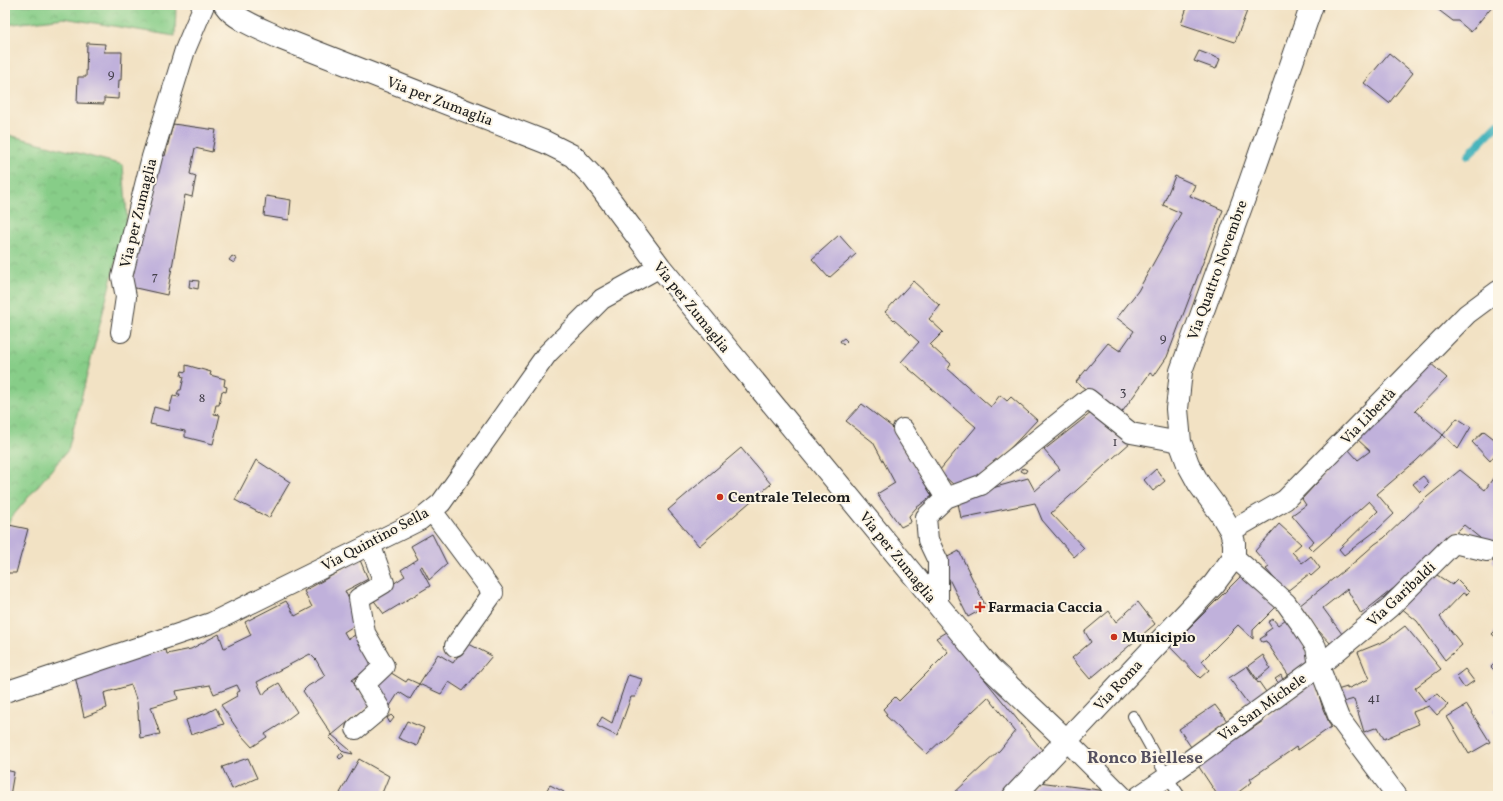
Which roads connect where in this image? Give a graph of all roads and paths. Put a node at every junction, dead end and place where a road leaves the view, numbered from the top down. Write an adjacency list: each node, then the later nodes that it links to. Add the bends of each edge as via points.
1 (204, 5): 6 (street, Via per Zumaglia, via 186,50 152,157 122,277 126,297)
2 (225, 5): 4 (street, Via per Zumaglia, via 228,10 248,23 280,38 545,142 573,156 593,178)
3 (1312, 5): 8 (street, Via Quattro Novembre, via 1180,371 1177,409)
4 (660, 267): 10 (street, Via Quintino Sella, via 602,299 547,354 441,503); 15 (street, Via per Zumaglia)
5 (1498, 290): 11 (street, Via Libertà, via 1467,314 1285,500)
6 (121, 332)
7 (903, 429): 9 (street)
8 (1180, 442): 9 (street, via 1131,433 1088,399 981,485); 11 (street, Via Quattro Novembre, via 1199,484)
9 (946, 498): 15 (street, via 926,517 928,540 938,561)
10 (432, 511): 12 (street, Via Quintino Sella, via 420,520); 16 (street, via 493,593)
11 (1231, 531): 14 (street)
12 (370, 544): 18 (street, Via Quintino Sella, via 211,623); 20 (street, via 384,583 359,598 365,633 384,666 365,684 380,709)
13 (1487, 551): 17 (street, Via Garibaldi, via 1454,543 1390,607)
14 (1234, 557): 17 (street, via 1286,603 1316,647); 21 (street, Via Roma, via 1214,584)
15 (938, 605): 21 (street, Via per Zumaglia, via 990,668)
16 (455, 646)
17 (1319, 666): 22 (street, Via San Michele); 27 (street, via 1339,718)
18 (5, 692)
19 (1133, 716): 22 (lane)
20 (356, 729)
21 (1066, 740): 23 (street, Via Roma); 24 (street)
22 (1167, 777): 25 (street, Via San Michele); 26 (lane)
23 (1014, 796)
24 (1122, 796)
25 (1139, 796)
26 (1180, 796)
27 (1397, 796)

